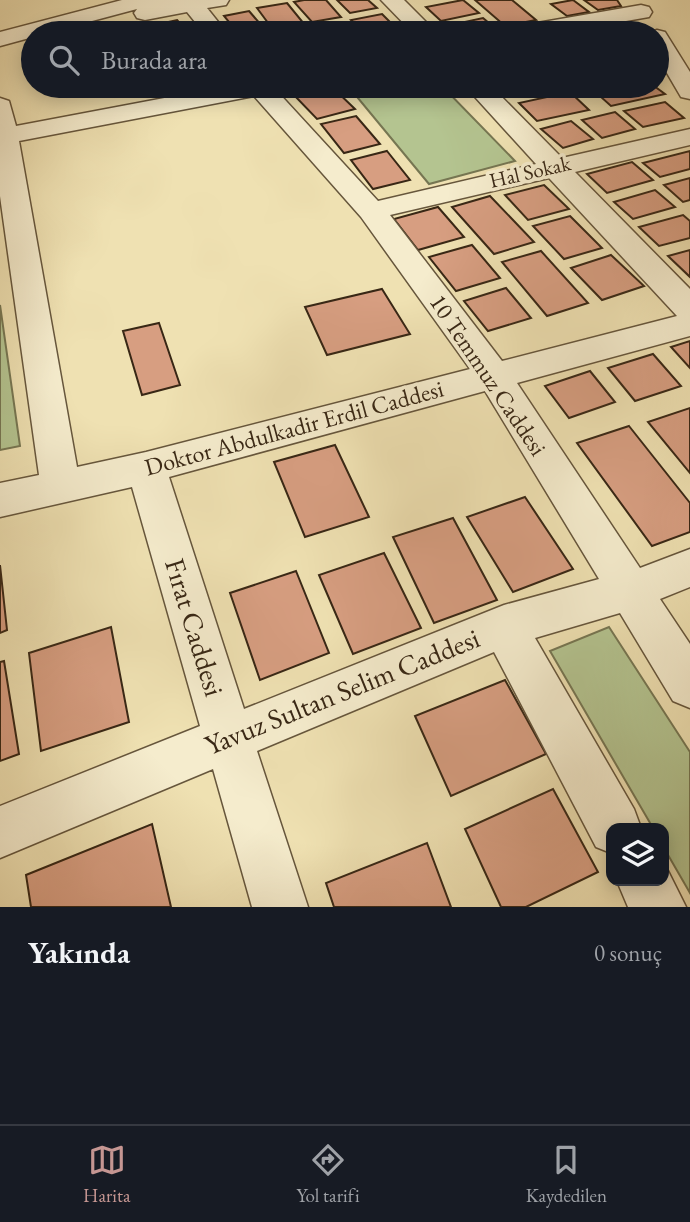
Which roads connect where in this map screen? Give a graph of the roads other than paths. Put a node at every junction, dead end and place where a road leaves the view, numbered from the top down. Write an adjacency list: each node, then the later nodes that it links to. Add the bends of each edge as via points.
1 (218, 0): 5 (street)
2 (393, 0): 11 (street)
3 (138, 1): 4 (street); 8 (street)
4 (166, 4): 5 (street); 9 (street)
5 (193, 5): 10 (street)
6 (639, 6): 13 (street)
7 (545, 8): 12 (street)
8 (65, 21)
9 (109, 21)
10 (206, 21)
11 (414, 21)
12 (560, 21)
13 (581, 21)
14 (21, 33): 15 (street)
15 (0, 39)
16 (21, 46): 17 (street)
17 (0, 51)
18 (669, 58): 19 (street)
19 (690, 92)
20 (173, 98): 23 (street)
21 (272, 98): 26 (street, 10 Temmuz Caddesi)
22 (489, 98): 25 (street)
23 (3, 121): 31 (street)
24 (690, 136): 25 (street, Hal Sokak)
25 (554, 166): 26 (street, Hal Sokak); 27 (street)
26 (371, 211): 29 (street, 10 Temmuz Caddesi)
27 (690, 309)
28 (690, 324): 29 (street, Doktor Abdulkadir Erdil Caddesi)
29 (494, 376): 30 (street, Doktor Abdulkadir Erdil Caddesi); 34 (street, 10 Temmuz Caddesi)
30 (146, 468): 31 (street, Doktor Abdulkadir Erdil Caddesi); 37 (street, Fırat Caddesi)
31 (61, 487): 32 (street, Doktor Abdulkadir Erdil Caddesi)
32 (0, 502)
33 (690, 568): 34 (street, Yavuz Sultan Selim Caddesi)
34 (629, 591): 35 (street, Yavuz Sultan Selim Caddesi); 36 (street, 10 Temmuz Caddesi)
35 (503, 626): 37 (street, Yavuz Sultan Selim Caddesi); 38 (street)
36 (690, 685)
37 (229, 736): 39 (street, Yavuz Sultan Selim Caddesi); 41 (street, Fırat Caddesi)
38 (612, 823)
39 (0, 832)
40 (647, 886): 42 (street)
41 (280, 907)
42 (658, 907)

